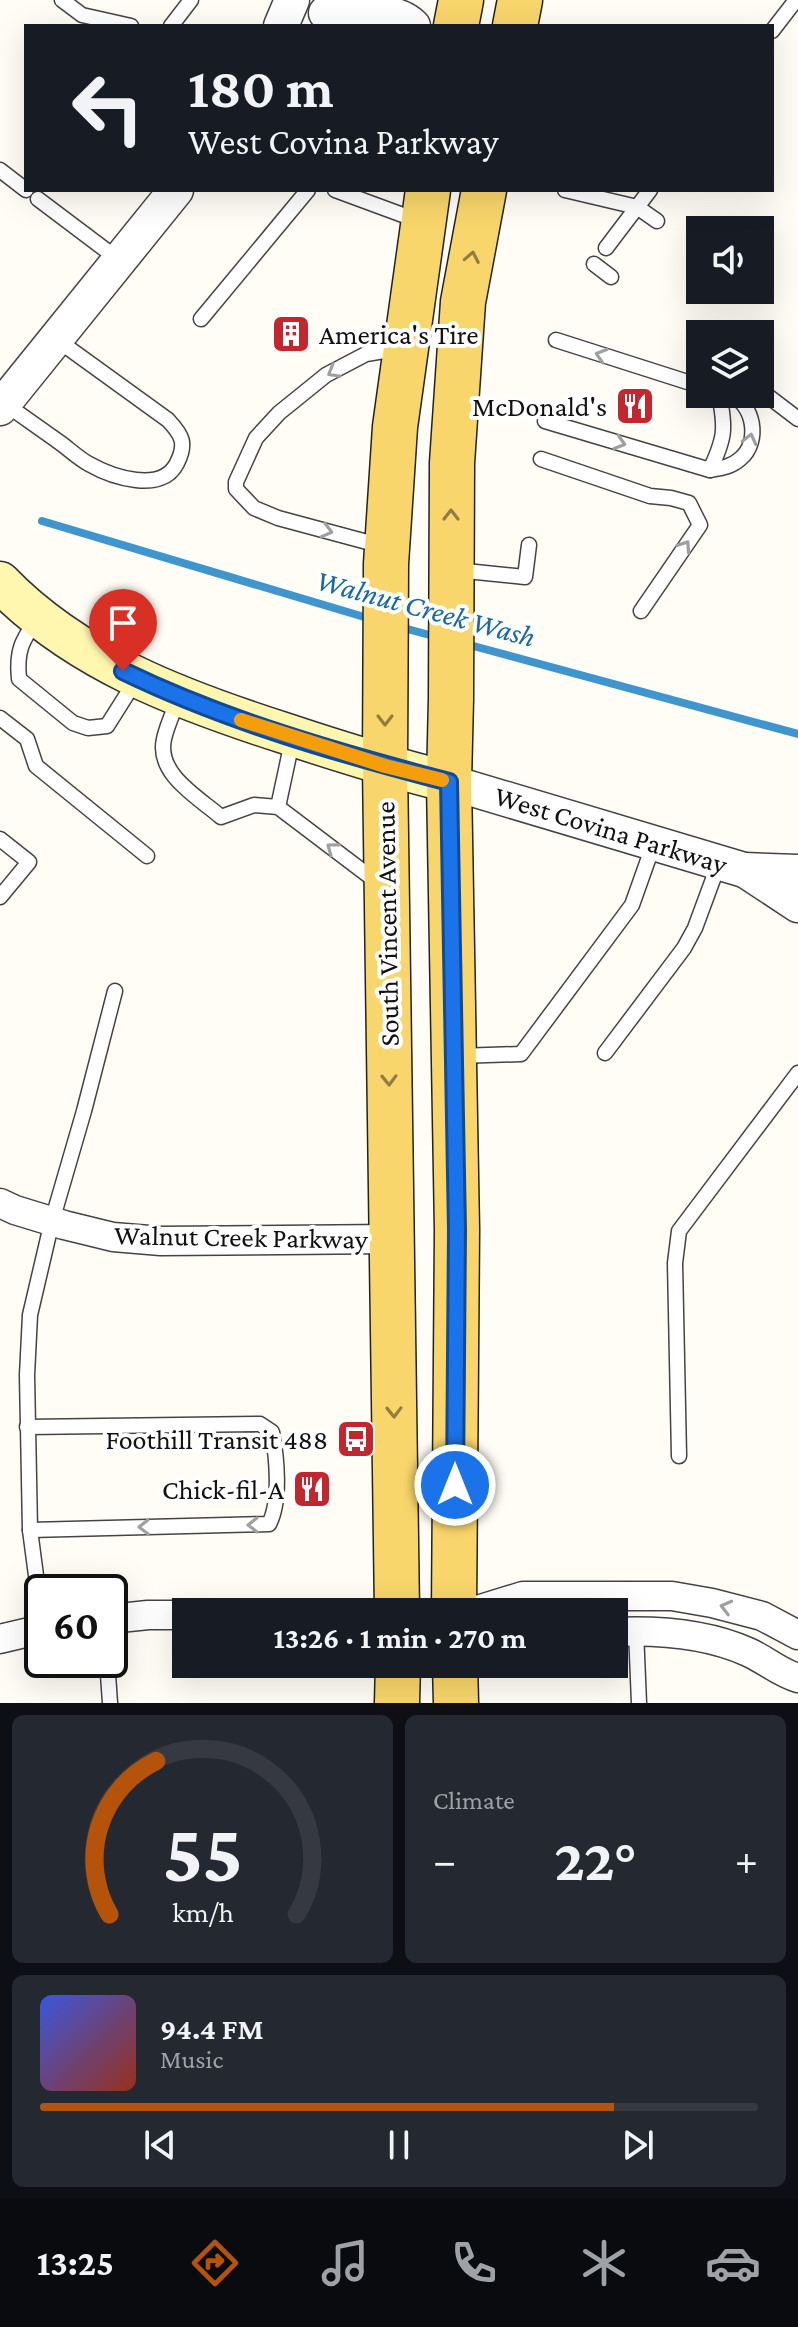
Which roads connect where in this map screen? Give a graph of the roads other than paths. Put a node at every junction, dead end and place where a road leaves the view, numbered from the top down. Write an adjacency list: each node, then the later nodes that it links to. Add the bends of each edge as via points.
1 (62, 0): 8 (lane, via 82,15)
2 (191, 0): 9 (lane)
3 (292, 0): 10 (street)
4 (461, 0): 12 (main road)
5 (520, 0): 13 (main road)
6 (796, 0): 14 (lane)
7 (326, 13): 11 (street, via 383,14)
8 (122, 24)
9 (173, 24)
10 (282, 24)
11 (411, 24)
12 (456, 24)
13 (515, 24)
14 (774, 28)
15 (0, 170): 16 (lane)
16 (24, 186)
17 (34, 192): 28 (lane)
18 (174, 192): 28 (street)
19 (306, 192): 31 (lane)
20 (346, 192): 24 (lane)
21 (484, 192): 46 (main road, one-way to 21, via 463,302)
22 (573, 192): 25 (lane)
23 (648, 192): 25 (lane)
24 (426, 206): 34 (main road, South Vincent Avenue)
25 (637, 207): 26 (lane); 27 (lane)
26 (657, 221)
27 (606, 248)
28 (119, 260): 32 (street)
29 (594, 264): 30 (lane)
30 (611, 277)
31 (201, 319)
32 (56, 339): 37 (street); 37 (lane, via 168,420 183,446 176,466 162,479 124,478 89,464)
33 (556, 340): 35 (lane, one-way to 33)
34 (406, 347): 45 (main road, South Vincent Avenue); 45 (lane, one-way to 45, via 366,354 326,375 256,438 236,482 254,508)
35 (686, 382)
36 (774, 401): 40 (lane)
37 (2, 406)
38 (722, 408): 43 (lane, via 722,444)
39 (748, 408): 43 (lane, one-way to 39, via 743,458 753,425)
40 (798, 419)
41 (545, 421): 43 (lane, one-way to 43)
42 (541, 459): 48 (lane, one-way to 42, via 700,525 689,503 650,496)
43 (710, 470)
44 (529, 545): 46 (lane, via 525,577)
45 (387, 547): 54 (main road, South Vincent Avenue, one-way to 54)
46 (451, 570): 55 (main road)
47 (0, 582): 49 (main road, West Covina Parkway)
48 (641, 611)
49 (38, 617): 50 (main road, West Covina Parkway); 50 (lane, via 21,643 19,679 73,723 107,726)
50 (138, 678): 51 (main road, West Covina Parkway)
51 (179, 697): 53 (main road, West Covina Parkway); 56 (lane, via 164,740 170,773 221,817 254,805)
52 (0, 718): 59 (lane, via 27,739 36,766)
53 (293, 736): 54 (main road, West Covina Parkway); 56 (lane)
54 (385, 766): 55 (main road, West Covina Parkway); 62 (main road, South Vincent Avenue)
55 (449, 782): 58 (street, West Covina Parkway); 67 (main road)
56 (278, 807): 62 (lane, one-way to 56)
57 (0, 839): 63 (lane, via 29,862)
58 (654, 843): 60 (street, West Covina Parkway); 67 (lane, via 632,905 521,1054)
59 (147, 856)
60 (732, 866): 61 (street, West Covina Parkway); 64 (street, West Covina Parkway); 66 (lane, via 684,948)
61 (798, 872)
62 (387, 890): 71 (main road, South Vincent Avenue, one-way to 71)
63 (0, 897)
64 (798, 905)
65 (115, 991): 70 (lane)
66 (605, 1053)
67 (453, 1056): 77 (main road)
68 (798, 1073): 73 (lane, via 679,1231)
69 (0, 1203): 70 (street, Walnut Creek Parkway)
70 (52, 1221): 71 (street, Walnut Creek Parkway, via 113,1237 161,1241); 72 (lane, via 30,1315)
71 (391, 1239): 76 (main road, South Vincent Avenue, one-way to 76)
72 (27, 1427): 74 (lane); 74 (lane, one-way to 74, via 260,1424 272,1432 276,1452 275,1513 269,1524)
73 (679, 1456)
74 (30, 1530): 75 (lane)
75 (36, 1574)
76 (397, 1598)
77 (454, 1598)
78 (516, 1598): 83 (street, one-way to 78, via 762,1616 672,1596)
79 (172, 1615): 80 (street)
80 (128, 1617)
81 (628, 1632): 89 (street, via 704,1637)
82 (24, 1633): 84 (street)
83 (798, 1635)
84 (0, 1639)
85 (628, 1647): 93 (lane)
86 (108, 1678): 90 (lane)
87 (398, 1678): 91 (main road)
88 (455, 1678): 92 (main road)
89 (798, 1678)
90 (110, 1703)
91 (397, 1703)
92 (456, 1703)
93 (639, 1703)

